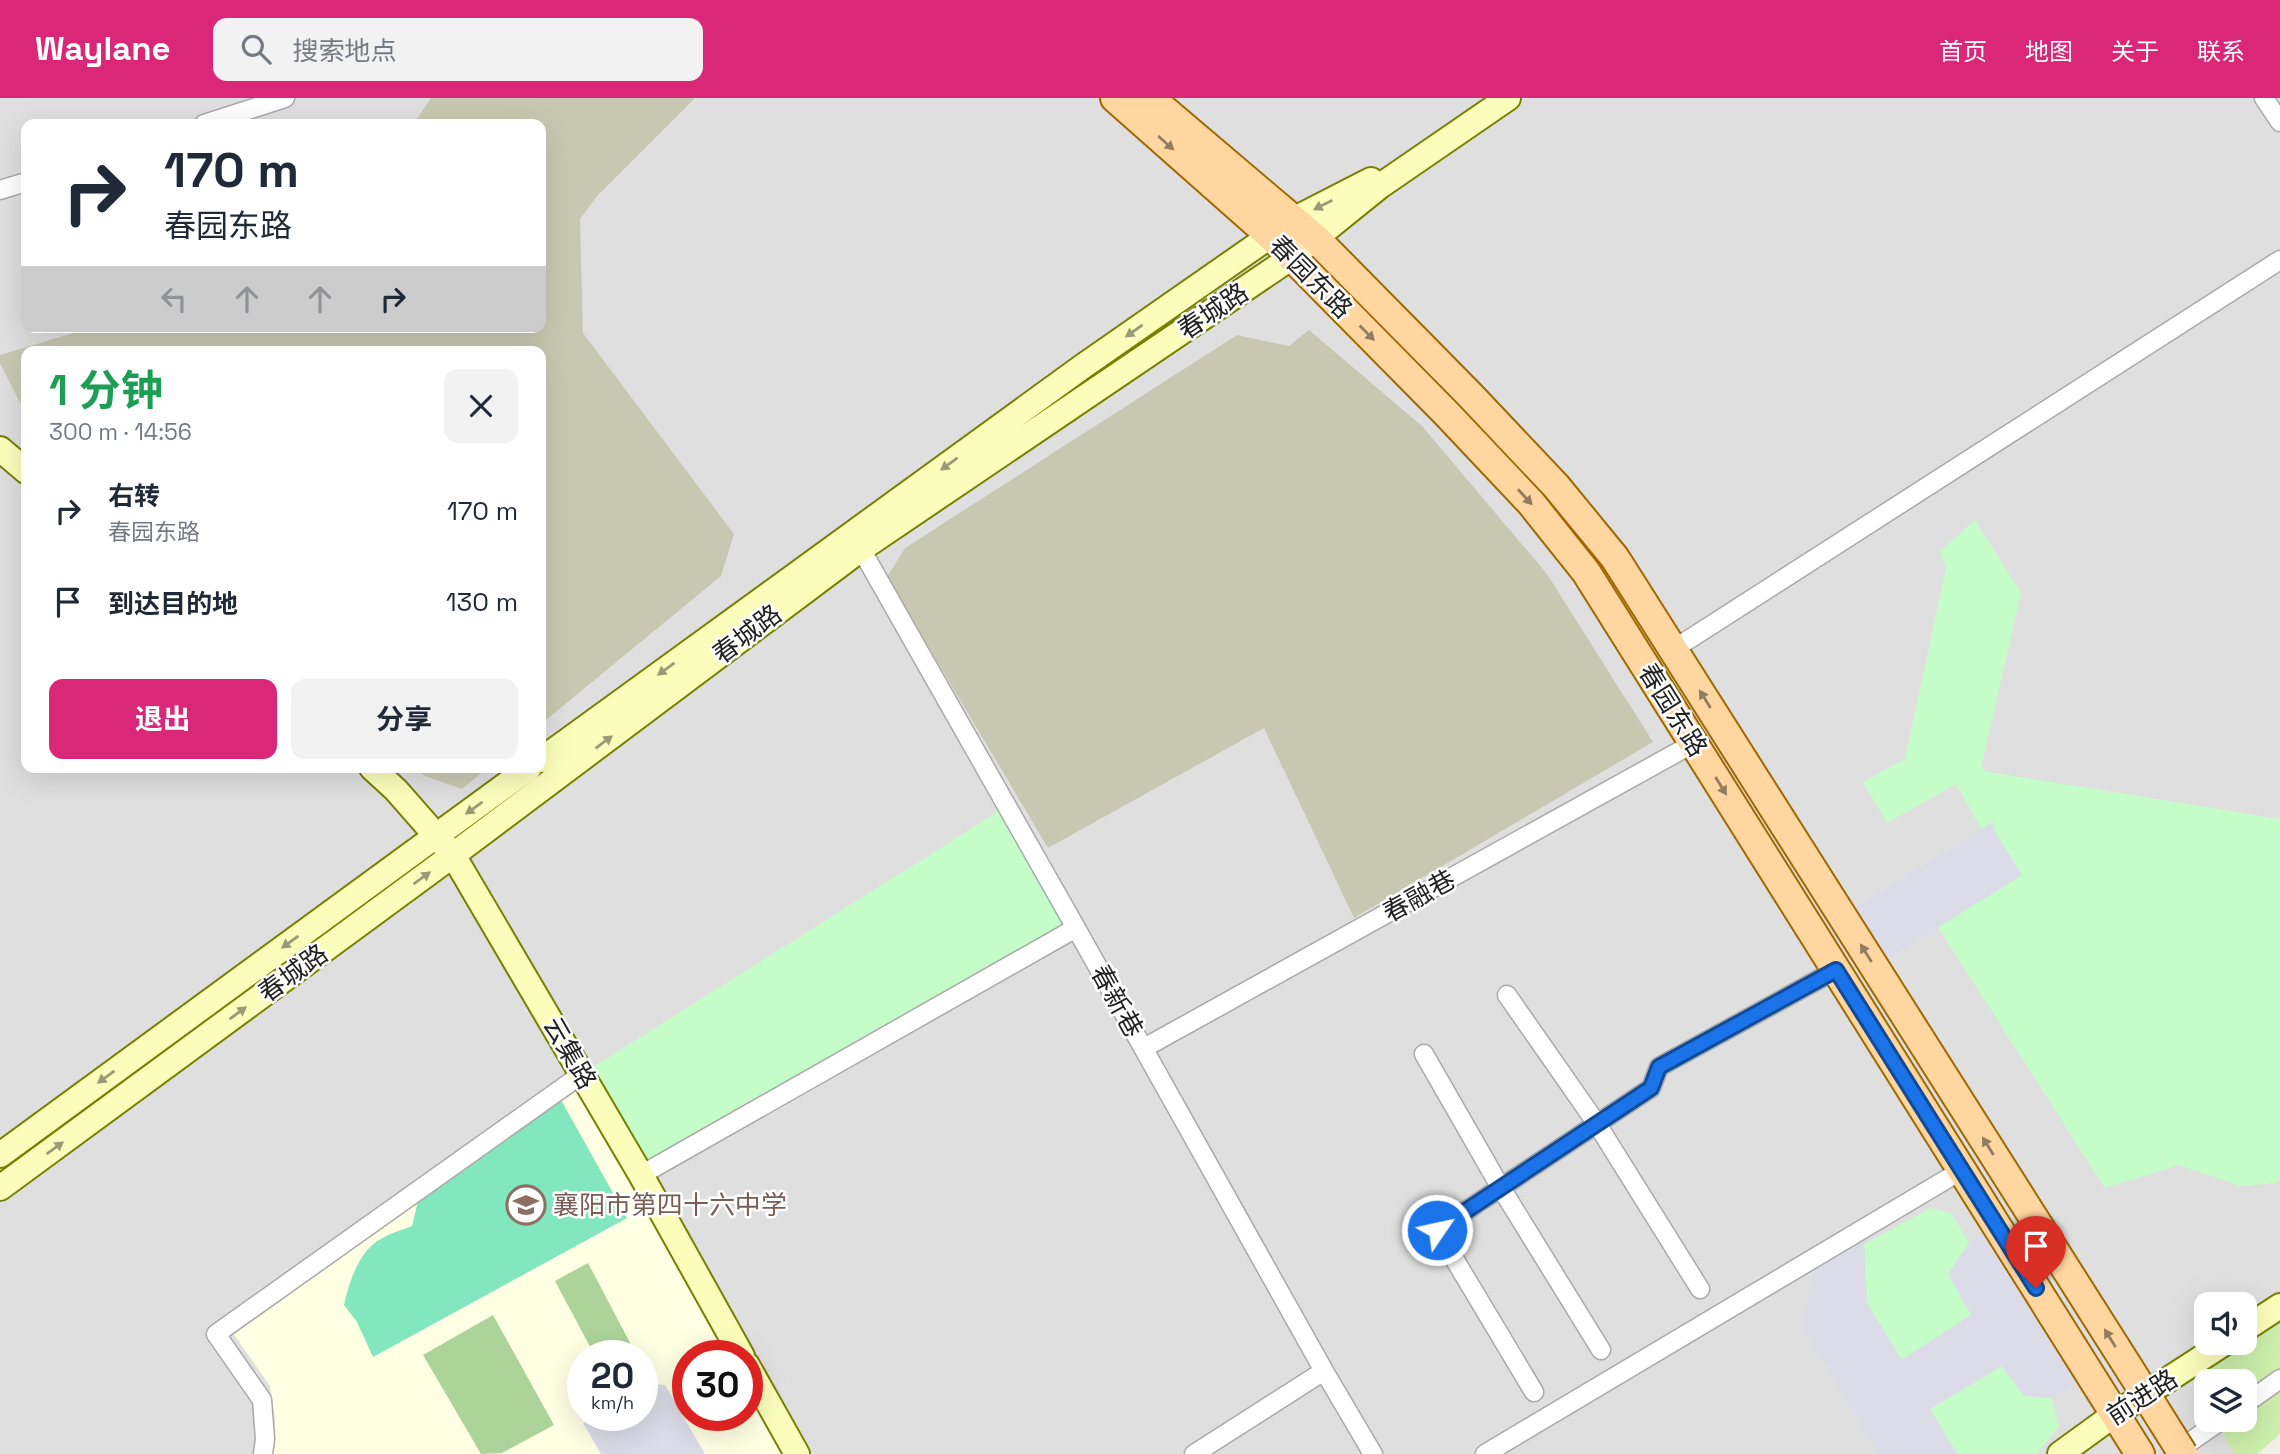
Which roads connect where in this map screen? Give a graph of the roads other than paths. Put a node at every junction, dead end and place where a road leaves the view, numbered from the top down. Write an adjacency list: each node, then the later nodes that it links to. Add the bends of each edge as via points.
1 (285, 98): 7 (street)
2 (1115, 98): 11 (main road, 春园东路, one-way to 11)
3 (1150, 98): 11 (main road, 春园东路)
4 (1480, 98): 11 (street, 春城路, one-way to 11, via 1375,178)
5 (1507, 98): 12 (street, 春城路, via 1380,186)
6 (2263, 98): 8 (street)
7 (220, 119)
8 (2280, 122)
9 (21, 184): 10 (street)
10 (0, 190)
11 (1282, 228): 12 (main road, 春园东路); 13 (main road, 春园东路); 20 (street, 春城路, one-way to 20, via 1082,367)
12 (1316, 239): 13 (street, 春城路); 18 (main road, 春园东路, via 1556,486 1615,558)
13 (1292, 257): 17 (street, 春城路); 19 (main road, 春园东路, one-way to 19, via 1531,503 1586,572)
14 (2280, 260): 18 (street)
15 (0, 449): 16 (street)
16 (21, 467)
17 (861, 549): 24 (street, 春城路, one-way to 17); 25 (street, 春新巷)
18 (1674, 649): 47 (main road, 春园东路, one-way to 18)
19 (1693, 743): 26 (main road, 春园东路, one-way to 26); 28 (street, 春融巷)
20 (546, 756)
21 (377, 773): 23 (street, 云集路)
22 (522, 773): 23 (street, 春城路, one-way to 23)
23 (437, 834): 24 (street, 云集路); 32 (street, 春城路, one-way to 32)
24 (453, 855): 30 (street, 云集路); 36 (street, 春城路, one-way to 24)
25 (1076, 928): 28 (street, 春新巷); 34 (street)
26 (1836, 970): 31 (street, via 1659,1067 1651,1088); 33 (main road, 春园东路)
27 (1507, 995): 31 (street)
28 (1144, 1048): 43 (street, 春新巷)
29 (1424, 1054): 35 (street)
30 (582, 1074): 34 (street, 云集路); 51 (street, via 216,1334 262,1400)
31 (1597, 1124): 35 (street); 37 (street)
32 (0, 1155)
33 (1962, 1170): 49 (main road, 春园东路); 55 (street)
34 (641, 1175): 40 (street, 云集路)
35 (1501, 1187): 41 (street); 45 (street, via 1437,1230)
36 (0, 1188)
37 (1700, 1289)
38 (2280, 1306): 39 (street)
39 (2257, 1321)
40 (734, 1340)
41 (1601, 1350)
42 (2206, 1355): 47 (street, 前进路)
43 (1324, 1371): 53 (street); 54 (street, 春新巷)
44 (2280, 1379): 48 (street)
45 (1534, 1392)
46 (763, 1393): 52 (street)
47 (2146, 1395): 49 (street, 前进路); 59 (main road, 春园东路, bridge)
48 (2257, 1395)
49 (2115, 1414): 56 (street, 前进路); 57 (main road, 春园东路)
50 (2204, 1432): 58 (street)
51 (263, 1454)
52 (797, 1454)
53 (1194, 1454)
54 (1373, 1454)
55 (1485, 1454)
56 (2060, 1454)
57 (2140, 1454)
58 (2173, 1454)
59 (2183, 1454)

